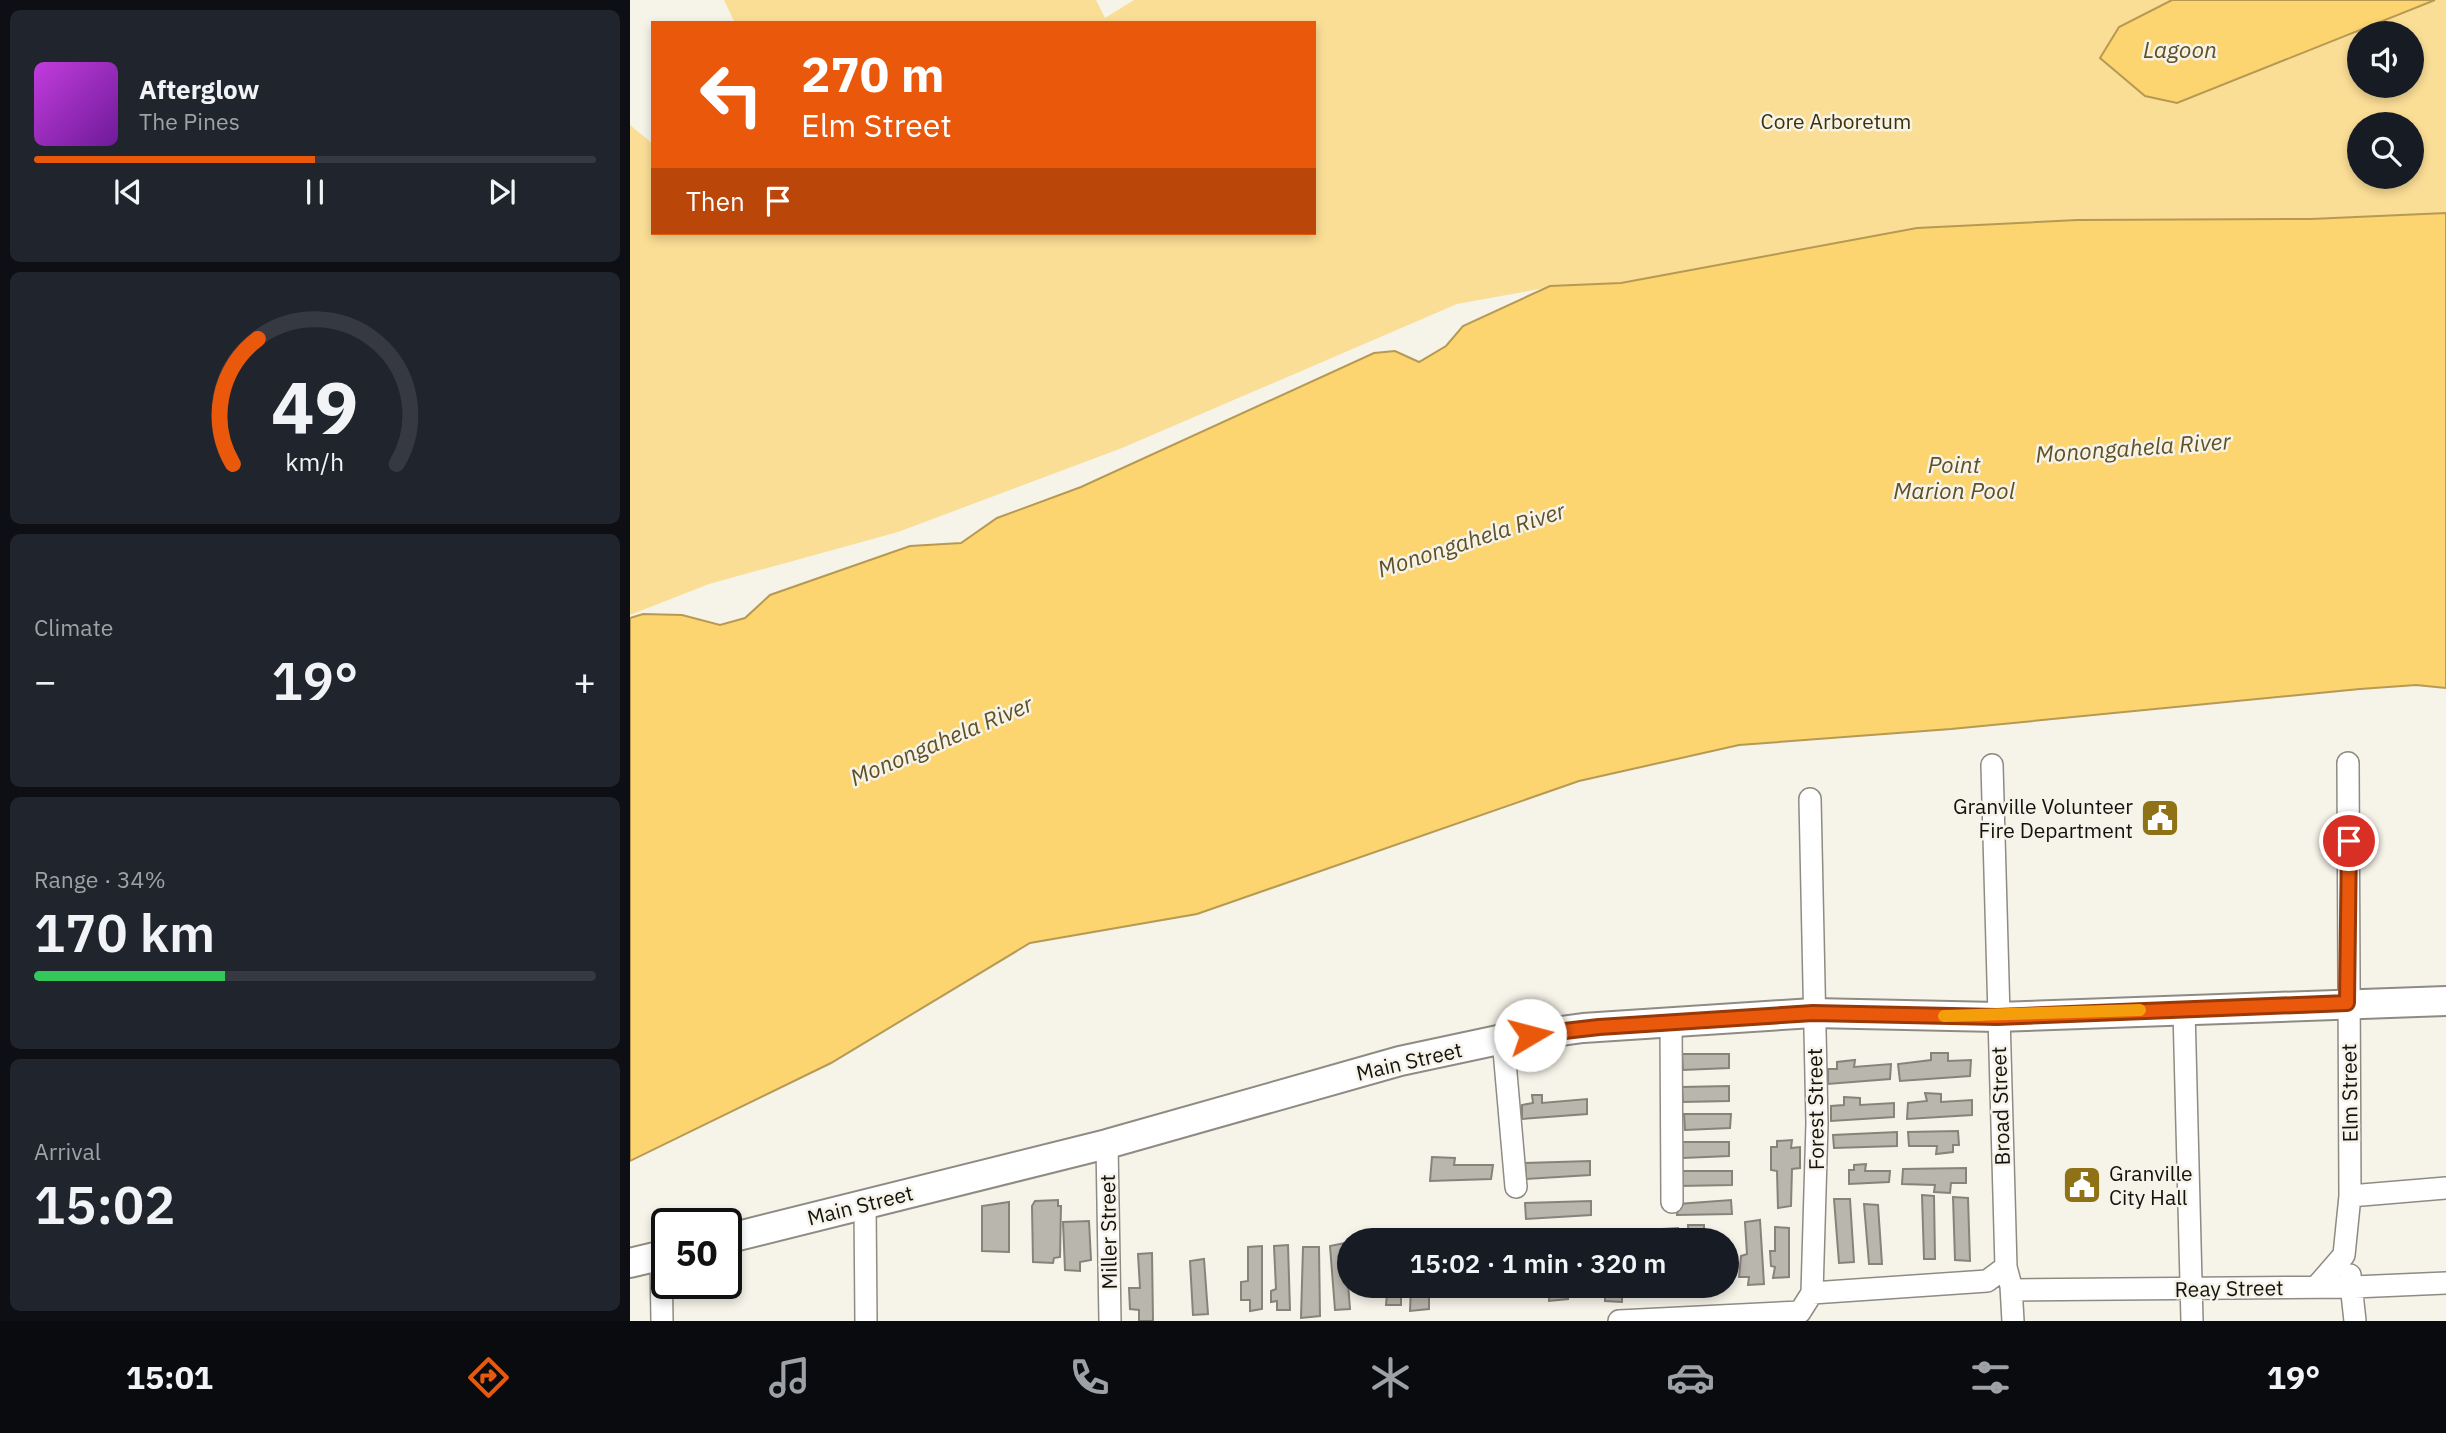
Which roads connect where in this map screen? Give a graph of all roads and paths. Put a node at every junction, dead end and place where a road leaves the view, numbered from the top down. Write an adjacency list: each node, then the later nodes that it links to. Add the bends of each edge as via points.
1 (2348, 763): 5 (street, Elm Street)
2 (1992, 765): 8 (street, Broad Street)
3 (1810, 799): 7 (street, Forest Street)
4 (2446, 1001): 5 (main road, Main Street)
5 (2347, 1003): 6 (main road, Main Street); 14 (street, Elm Street)
6 (2185, 1010): 8 (main road, Main Street); 26 (street)
7 (1813, 1013): 8 (main road, Main Street); 9 (main road, Main Street); 27 (street, Forest Street, via 1817,1123)
8 (1997, 1017): 21 (street, Broad Street)
9 (1671, 1021): 10 (main road, Main Street); 15 (street)
10 (1503, 1039): 11 (main road, Main Street, via 1399,1061); 12 (street)
11 (1107, 1144): 16 (main road, Main Street); 31 (street, Miller Street)
12 (1516, 1187)
13 (2446, 1188): 14 (street)
14 (2350, 1196): 18 (street, Elm Street)
15 (1672, 1202)
16 (865, 1204): 17 (main road, Main Street); 30 (street)
17 (742, 1235)
18 (2344, 1255): 23 (street); 24 (street)
19 (651, 1258): 20 (main road)
20 (630, 1263)
21 (2006, 1267): 25 (street, Broad Street); 27 (street, via 1987,1281)
22 (2446, 1283): 24 (street, Reay Street)
23 (2317, 1286): 24 (street, Reay Street); 26 (street, Reay Street)
24 (2354, 1287): 35 (street)
25 (2012, 1290): 26 (street, Reay Street); 33 (street, Broad Street)
26 (2191, 1290): 34 (street)
27 (1812, 1293): 32 (street, via 1800,1312)
28 (663, 1299): 29 (street)
29 (662, 1321)
30 (866, 1321)
31 (1110, 1321)
32 (1619, 1321)
33 (2013, 1321)
34 (2192, 1321)
35 (2355, 1321)

